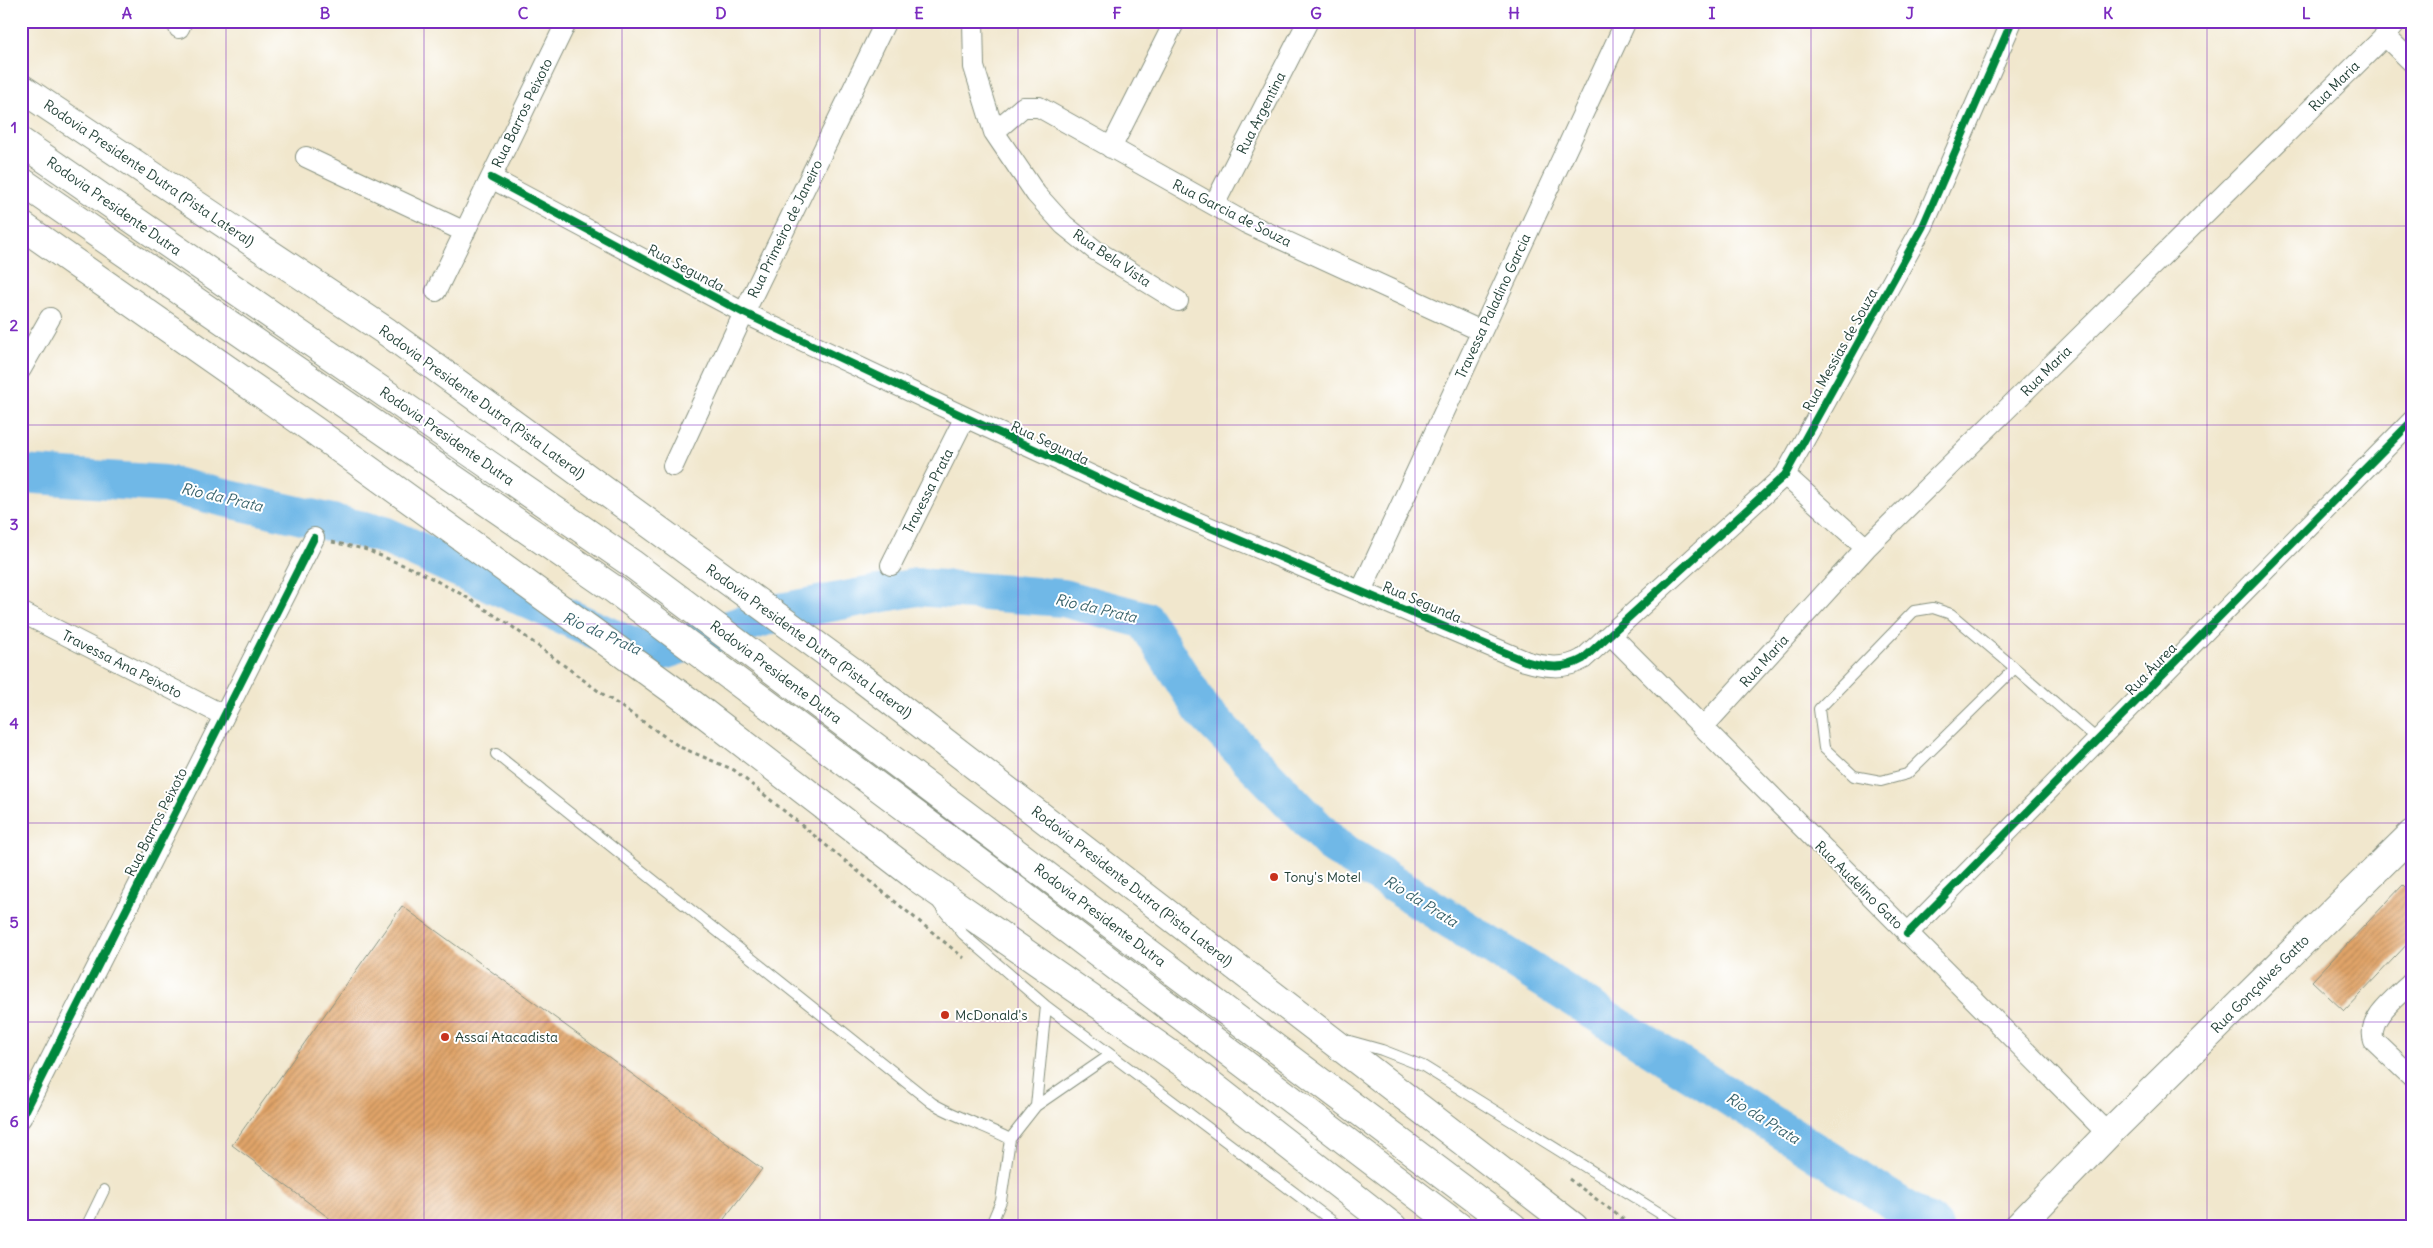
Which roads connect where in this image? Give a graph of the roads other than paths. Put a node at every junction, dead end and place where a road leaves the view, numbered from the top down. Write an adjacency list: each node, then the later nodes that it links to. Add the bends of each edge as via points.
1 (567, 21): 15 (street, Rua Barros Peixoto)
2 (886, 21): 22 (street, Rua Primeiro de Janeiro)
3 (973, 21): 11 (street, Rua Bela Vista, via 974,67)
4 (1175, 21): 13 (street)
5 (1308, 21): 17 (street, Rua Argentina)
6 (1626, 21): 24 (street, Travessa Paladino Garcia)
7 (2012, 21): 29 (street, Rua Messias de Souza, via 1923,226)
8 (2391, 29): 9 (street); 31 (street, Rua Maria)
9 (2412, 62)
10 (21, 88): 46 (main road, Rodovia Presidente Dutra (Pista Lateral), via 387,332 860,677)
11 (994, 132): 13 (street, Rua Garcia de Souza, via 1023,107 1031,105); 21 (street, Rua Bela Vista, via 1036,194 1064,225 1095,250)
12 (21, 142): 59 (main road, Rodovia Presidente Dutra, via 631,563)
13 (1111, 148): 17 (street, Rua Garcia de Souza)
14 (306, 157): 19 (street)
15 (491, 178): 19 (street, Rua Barros Peixoto); 22 (street, Rua Segunda)
16 (21, 181): 58 (main road, via 615,590)
17 (1214, 205): 24 (street, Rua Garcia de Souza, via 1246,223)
18 (21, 225): 42 (main road, via 307,425 687,700)
19 (465, 232): 20 (street, Rua Barros Peixoto)
20 (436, 291)
21 (1178, 301)
22 (744, 313): 26 (street, Rua Segunda); 28 (street, Rua Primeiro de Janeiro)
23 (50, 318): 25 (street)
24 (1481, 332): 33 (street, Travessa Paladino Garcia)
25 (21, 369)
26 (965, 417): 32 (street, Travessa Prata); 33 (street, Rua Segunda, via 1140,498)
27 (2412, 421): 39 (street, Rua Áurea)
28 (673, 466)
29 (1785, 475): 31 (street); 35 (street, Rua Messias de Souza)
30 (314, 538): 37 (street, Rua Barros Peixoto)
31 (1866, 548): 38 (street, Rua Maria)
32 (891, 565)
33 (1361, 590): 35 (street, Rua Segunda, via 1540,665 1559,668 1574,664)
34 (21, 612): 37 (street, Travessa Ana Peixoto)
35 (1611, 635): 38 (street, Rua Audelino Gato)
36 (2015, 668): 36 (lane, via 1951,614 1933,608 1914,611 1819,709 1824,748 1854,776 1880,781 1907,774); 39 (lane)
37 (223, 715): 50 (street, Rua Barros Peixoto)
38 (1703, 728): 43 (street, Rua Audelino Gato)
39 (2098, 740): 43 (street, Rua Áurea)
40 (496, 754): 52 (lane, via 932,1104)
41 (2412, 834): 51 (main road, Rua Gonçalves Gatto)
42 (919, 878): 45 (lane, via 964,934); 57 (main road, via 1186,1065)
43 (1907, 934): 51 (street, Rua Audelino Gato)
44 (2412, 982): 48 (street, via 2376,1019 2371,1034 2374,1041)
45 (1046, 1006): 47 (lane); 49 (lane)
46 (1324, 1033): 60 (main road, Rodovia Presidente Dutra (Pista Lateral)); 61 (lane, via 1423,1066)
47 (1110, 1055): 49 (lane); 56 (lane)
48 (2412, 1078)
49 (1036, 1106): 52 (lane)
50 (21, 1118)
51 (2108, 1134): 62 (main road, Rua Gonçalves Gatto)
52 (1010, 1139): 55 (lane, via 1001,1201)
53 (104, 1190): 54 (lane)
54 (86, 1227)
55 (990, 1227)
56 (1340, 1227)
57 (1393, 1227)
58 (1459, 1227)
59 (1513, 1227)
60 (1574, 1227)
61 (1682, 1227)
62 (2018, 1227)

